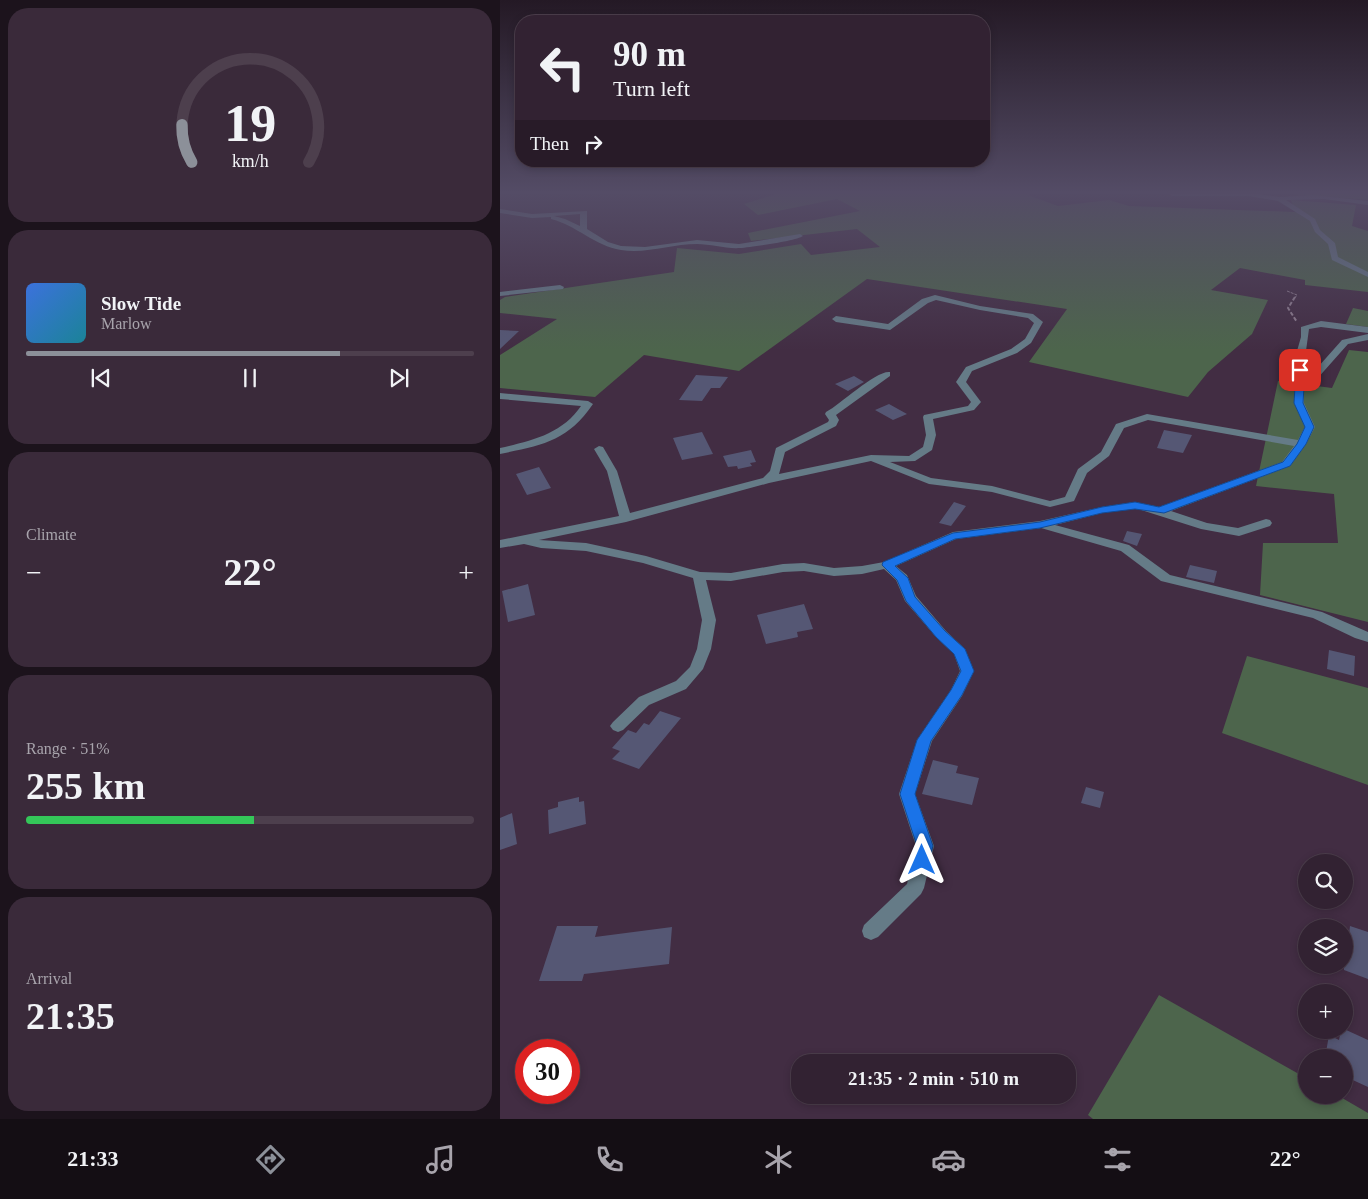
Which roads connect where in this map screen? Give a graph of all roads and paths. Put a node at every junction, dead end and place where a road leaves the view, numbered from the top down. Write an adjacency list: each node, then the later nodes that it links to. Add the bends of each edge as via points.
1 (614, 246): 2 (street, via 646,249)
2 (666, 246)
3 (1333, 246): 4 (street, via 1339,262)
4 (1368, 275)
5 (560, 287): 7 (street)
6 (1287, 291): 9 (path, via 1297,296 1288,308 1296,322)
7 (500, 294)
8 (836, 319): 18 (street, via 890,327 935,297 1030,316 1039,322 1028,341 1014,351 969,369 961,382 976,402 971,408 928,417 928,448 911,459)
9 (1305, 327): 10 (street, via 1321,324); 13 (street, via 1300,358)
10 (1368, 330)
11 (1368, 336): 13 (street, via 1345,342 1312,378)
12 (887, 374): 19 (street, via 830,414 834,420 832,424 780,450 775,472)
13 (1301, 383): 15 (street, via 1299,403 1310,427)
14 (500, 396): 17 (street, via 588,404 577,420 562,430 537,443)
15 (1301, 444): 18 (street, via 1146,417 1120,426 1105,454 1082,471 1070,499 1050,504 992,489 929,481); 20 (street, via 1286,464)
16 (599, 449): 21 (street, via 612,471)
17 (500, 451)
18 (871, 458): 19 (street)
19 (767, 480): 21 (street)
20 (1160, 511): 22 (street, via 1205,526 1239,532); 23 (street, via 1135,505)
21 (626, 518): 24 (street)
22 (1266, 523)
23 (1040, 525): 26 (street, via 953,536); 28 (street, via 1125,548 1166,578 1317,615)
24 (524, 540): 25 (street); 27 (street, via 595,548)
25 (500, 544)
26 (887, 565): 27 (street, via 834,572 783,568 731,577); 30 (street, via 902,578 910,598 960,652 967,671 957,692 924,740 907,794 925,846 915,888)
27 (698, 576): 29 (street, via 709,620 704,649 696,669 682,685 644,701)
28 (1368, 637)
29 (618, 726)
30 (871, 931)

